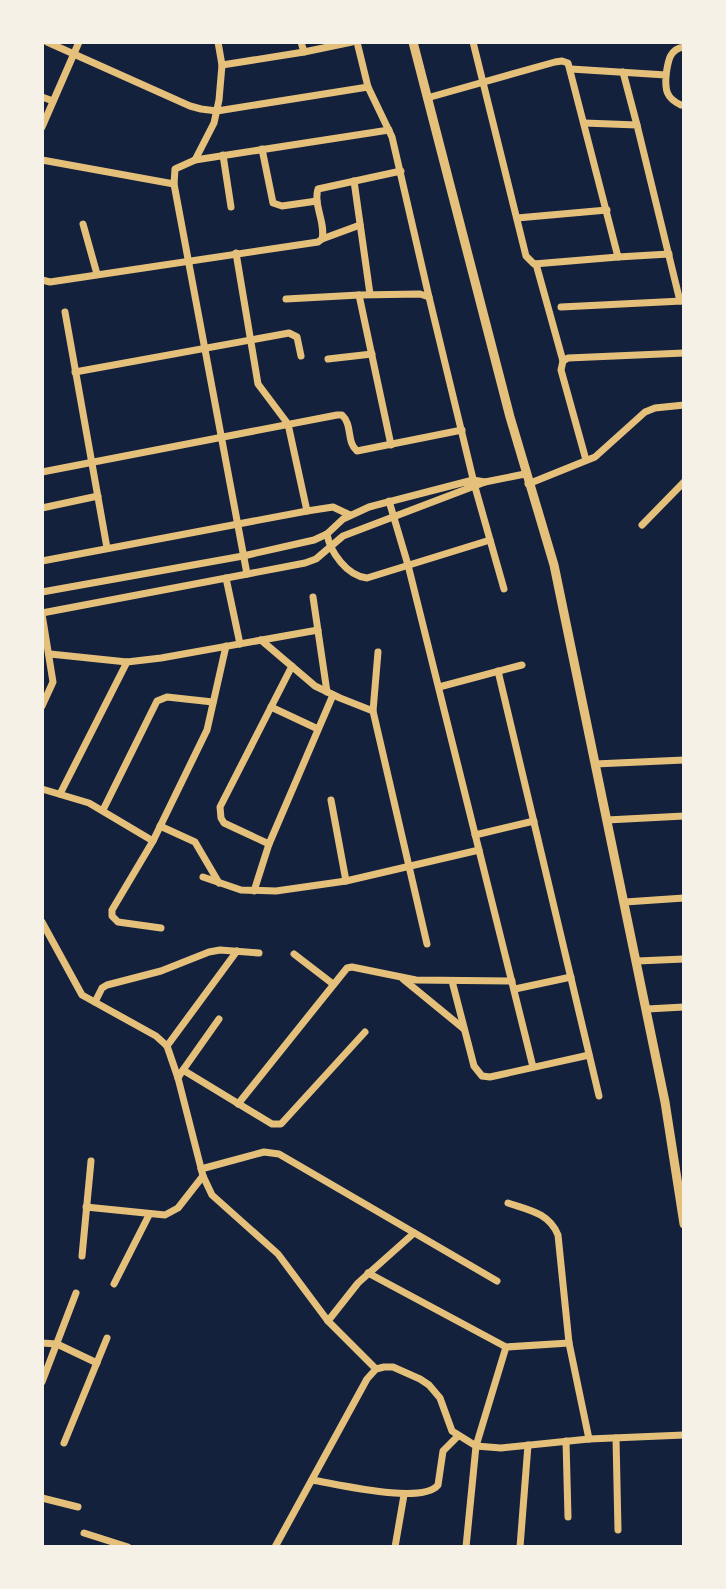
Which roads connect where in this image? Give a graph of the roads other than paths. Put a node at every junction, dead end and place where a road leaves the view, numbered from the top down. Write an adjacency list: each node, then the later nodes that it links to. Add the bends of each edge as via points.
1 (47, 42): 10 (street)
2 (79, 42): 10 (street)
3 (218, 42): 11 (street)
4 (301, 42): 9 (street)
5 (355, 42): 9 (street); 16 (street)
6 (413, 42): 18 (street)
7 (473, 42): 15 (street)
8 (684, 47): 14 (street, via 672,52)
9 (304, 52): 11 (street)
10 (74, 53): 19 (street); 21 (street, via 190,106)
11 (222, 65): 21 (street)
12 (570, 69): 13 (street); 15 (street, via 568,63 555,62); 23 (street)
13 (624, 72): 14 (street); 24 (street)
14 (666, 75): 20 (street, via 669,98)
15 (484, 82): 18 (street); 37 (street)
16 (368, 87): 21 (street); 26 (street)
17 (42, 97): 19 (street)
18 (427, 98): 71 (street)
19 (54, 101): 25 (street)
20 (682, 106): 22 (street)
21 (217, 111): 29 (street)
22 (684, 116)
23 (584, 123): 24 (street); 36 (street)
24 (637, 125): 42 (street)
25 (42, 127)
26 (389, 130): 27 (street); 31 (street)
27 (262, 149): 28 (street); 34 (street, via 272,203)
28 (223, 155): 29 (street); 35 (street)
29 (195, 159): 33 (street, via 175,169)
30 (42, 160): 33 (street)
31 (401, 172): 32 (street); 50 (street)
32 (354, 181): 34 (street, via 318,190); 39 (street)
33 (174, 184): 44 (street)
34 (317, 201): 40 (street)
35 (231, 207)
36 (607, 210): 37 (street); 43 (street)
37 (517, 218): 45 (street, via 526,256)
38 (83, 224): 46 (street)
39 (360, 225): 40 (street); 48 (street)
40 (322, 239): 41 (street)
41 (236, 253): 44 (street); 55 (street)
42 (669, 254): 43 (street); 52 (street)
43 (618, 257): 45 (street)
44 (190, 259): 46 (street); 56 (street)
45 (536, 264): 61 (street)
46 (97, 274): 47 (street)
47 (42, 281)
48 (370, 294): 49 (street); 50 (street)
49 (359, 295): 51 (street); 58 (street)
50 (429, 297): 65 (street)
51 (286, 299)
52 (682, 301): 53 (street)
53 (561, 307)
54 (65, 312): 62 (street)
55 (251, 339): 56 (street); 59 (street, via 294,333); 64 (street, via 258,384)
56 (203, 347): 62 (street); 66 (street)
57 (684, 353): 61 (street)
58 (372, 354): 60 (street); 67 (street)
59 (301, 356)
60 (328, 359)
61 (563, 361): 68 (street, via 561,370)
62 (75, 372): 69 (street)
63 (684, 405): 68 (street, via 645,412 607,449)
64 (288, 425): 66 (street); 67 (street, via 342,415 348,421 354,449); 78 (street)
65 (461, 430): 67 (street); 73 (street)
66 (220, 438): 69 (street); 81 (street)
67 (391, 445)
68 (586, 460): 74 (street)
69 (92, 463): 70 (street); 75 (street)
70 (42, 472)
71 (525, 474): 73 (street); 74 (street)
72 (684, 482): 82 (street)
73 (474, 484): 76 (street); 80 (street); 84 (street)
74 (528, 484): 115 (street, via 554,565)
75 (98, 496): 77 (street); 85 (street)
76 (389, 501): 79 (street); 80 (street)
77 (42, 508)
78 (307, 511): 79 (street, via 333,507); 81 (street)
79 (350, 515): 83 (street)
80 (393, 515): 86 (street, via 343,536); 89 (street)
81 (237, 524): 85 (street); 87 (street)
82 (642, 525)
83 (327, 534): 86 (street); 87 (street)
84 (490, 540): 89 (street); 92 (street)
85 (107, 548): 88 (street)
86 (329, 548): 89 (street, via 361,578); 90 (street, via 316,559)
87 (243, 556): 90 (street); 93 (street)
88 (42, 561)
89 (408, 565): 106 (street)
90 (247, 574): 91 (street)
91 (226, 578): 95 (street); 98 (street)
92 (504, 589)
93 (42, 592)
94 (313, 597): 96 (street)
95 (42, 613): 101 (street)
96 (318, 630): 97 (street); 108 (street)
97 (261, 640): 98 (street); 104 (street)
98 (240, 644): 99 (street)
99 (226, 646): 102 (street); 109 (street)
100 (377, 652): 112 (street)
101 (50, 654): 102 (street); 107 (street, via 53,672)
102 (127, 662): 117 (street)
103 (523, 665): 105 (street)
104 (292, 666): 108 (street); 111 (street)
105 (498, 671): 106 (street); 122 (street)
106 (439, 687): 124 (street)
107 (46, 693): 110 (street)
108 (330, 694): 112 (street); 113 (street)
109 (213, 702): 119 (street, via 167,697 157,701); 123 (street, via 202,741)
110 (42, 706)
111 (271, 707): 113 (street); 126 (street, via 220,807 224,823)
112 (373, 711): 128 (street)
113 (318, 729): 126 (street)
114 (684, 760): 115 (street)
115 (595, 764): 121 (street)
116 (42, 789): 117 (street)
117 (60, 794): 119 (street)
118 (331, 800): 130 (street)
119 (103, 810): 125 (street)
120 (684, 816): 121 (street)
121 (607, 820): 134 (street)
122 (534, 821): 124 (street); 143 (street)
123 (160, 826): 125 (street); 131 (street, via 195,842)
124 (475, 835): 127 (street)
125 (153, 841): 136 (street, via 112,916 118,922)
126 (269, 844): 132 (street)
127 (479, 850): 128 (street); 147 (street)
128 (409, 867): 130 (street); 137 (street)
129 (203, 877): 131 (street)
130 (346, 881): 132 (street)
131 (219, 883): 132 (street)
132 (254, 891)
133 (684, 898): 134 (street)
134 (625, 902): 142 (street)
135 (42, 924): 148 (street, via 78,989)
136 (161, 928)
137 (427, 944)
138 (237, 951): 139 (street); 148 (street, via 209,952 161,971 112,982 102,988); 154 (street)
139 (259, 953)
140 (294, 954): 146 (street)
141 (684, 960): 142 (street)
142 (637, 961): 150 (street)
143 (571, 977): 147 (street); 155 (street)
144 (403, 979): 145 (street); 146 (street, via 352,967); 152 (street)
145 (452, 981): 147 (street); 152 (street)
146 (333, 984): 160 (street)
147 (513, 985): 156 (street)
148 (95, 1002): 154 (street, via 156,1035)
149 (684, 1007): 150 (street)
150 (647, 1009): 166 (street)
151 (219, 1019): 157 (street)
152 (465, 1030): 156 (street, via 474,1066 482,1076)
153 (365, 1032): 160 (street, via 281,1124 272,1124)
154 (167, 1046): 158 (street)
155 (589, 1055): 156 (street); 159 (street)
156 (533, 1067)
157 (183, 1070): 158 (street); 160 (street)
158 (178, 1078): 162 (street)
159 (599, 1096)
160 (238, 1104)
161 (91, 1161): 164 (street)
162 (202, 1173): 165 (street, via 172,1213); 167 (street, via 264,1152 279,1154); 173 (street, via 212,1195 286,1263)
163 (508, 1203): 176 (street, via 541,1214 554,1226)
164 (86, 1207): 165 (street); 168 (street)
165 (149, 1215): 171 (street)
166 (684, 1224)
167 (414, 1233): 169 (street); 170 (street)
168 (82, 1256)
169 (368, 1273): 173 (street); 178 (street)
170 (497, 1281)
171 (114, 1284)
172 (76, 1293): 177 (street)
173 (328, 1321): 180 (street)
174 (107, 1338): 179 (street)
175 (42, 1343): 177 (street)
176 (569, 1343): 178 (street); 185 (street)
177 (57, 1344): 179 (street); 181 (street)
178 (506, 1347): 189 (street)
179 (97, 1363): 187 (street)
180 (376, 1369): 183 (street, via 393,1367 429,1385); 190 (street)
181 (42, 1382)
182 (684, 1435): 184 (street)
183 (458, 1436): 189 (street); 191 (street, via 443,1451 435,1489)
184 (616, 1438): 185 (street); 195 (street)
185 (589, 1439): 186 (street)
186 (566, 1441): 188 (street); 194 (street)
187 (64, 1443)
188 (528, 1445): 189 (street); 202 (street)
189 (476, 1446): 201 (street)
190 (312, 1480): 191 (street); 199 (street)
191 (404, 1495): 200 (street)
192 (42, 1498): 193 (street)
193 (78, 1507)
194 (568, 1517)
195 (618, 1530)
196 (84, 1533): 197 (street)
197 (117, 1545): 198 (street)
198 (128, 1547)
199 (275, 1547)
200 (395, 1547)
201 (466, 1547)
202 (520, 1547)

